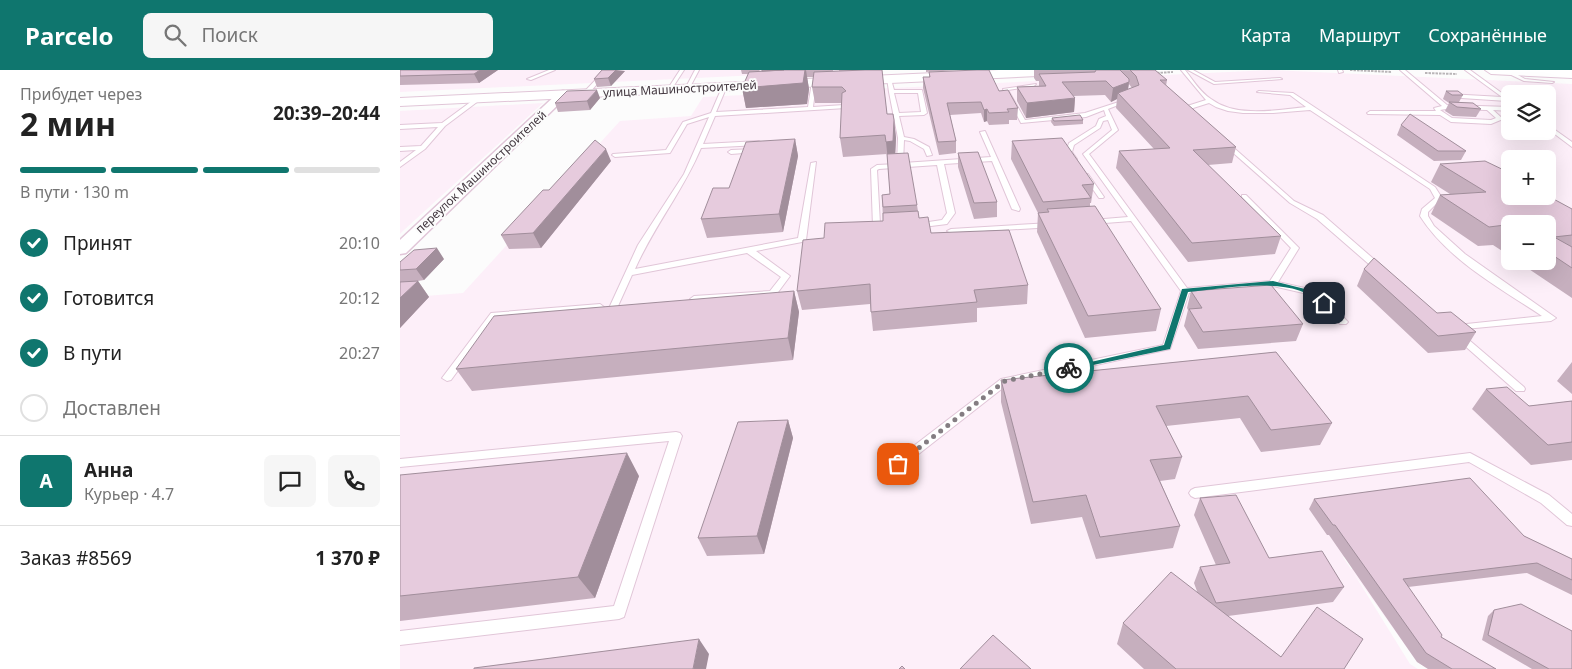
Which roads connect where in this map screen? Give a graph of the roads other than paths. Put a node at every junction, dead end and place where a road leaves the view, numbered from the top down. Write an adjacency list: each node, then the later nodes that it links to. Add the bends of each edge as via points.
1 (553, 70): 15 (lane)
2 (608, 70): 27 (lane)
3 (682, 70): 24 (lane)
4 (697, 70): 23 (lane)
5 (1080, 70): 13 (main road, улица Машиностроителей)
6 (1183, 70): 33 (lane)
7 (1190, 70): 16 (lane, via 1214,83)
8 (1402, 70): 30 (lane)
9 (1466, 70): 29 (lane)
10 (1491, 70): 11 (main road)
11 (1507, 71): 12 (main road); 18 (lane, via 1520,79)
12 (1534, 71): 14 (main road)
13 (1017, 72): 19 (main road, улица Машиностроителей); 20 (lane)
14 (1572, 74)
15 (529, 79)
16 (1280, 79)
17 (814, 82): 19 (main road, улица Машиностроителей, via 835,78); 22 (main road, улица Машиностроителей, via 758,81); 39 (lane)
18 (1552, 82)
19 (890, 85): 45 (lane); 45 (lane, via 920,91 924,113)
20 (1034, 85): 21 (lane); 41 (lane, via 1005,89 1023,122)
21 (1044, 85)
22 (725, 86): 23 (main road, улица Машиностроителей); 44 (lane)
23 (686, 88): 24 (main road, улица Машиностроителей)
24 (669, 89): 27 (main road, улица Машиностроителей)
25 (1131, 92): 41 (lane, via 1132,98)
26 (1259, 92): 37 (lane, via 1291,94)
27 (586, 93): 28 (main road, улица Машиностроителей)
28 (563, 94): 31 (main road, улица Машиностроителей); 78 (street, переулок Машиностроителей)
29 (1501, 94)
30 (1432, 95): 32 (lane); 36 (lane)
31 (478, 99): 34 (main road, улица Машиностроителей); 47 (lane)
32 (1501, 99)
33 (1209, 101): 37 (lane, via 1245,111); 46 (lane, via 1186,108)
34 (405, 103)
35 (844, 107): 39 (lane)
36 (1446, 107): 38 (lane); 43 (lane, via 1436,108)
37 (1311, 108): 87 (lane, via 1433,188 1439,198 1424,216 1434,232 1551,318 1450,329)
38 (1488, 108): 40 (lane); 43 (lane, via 1500,120 1455,120)
39 (810, 109): 44 (lane)
40 (1501, 109)
41 (1108, 113): 58 (lane, via 1098,127); 72 (lane, via 1115,130 1086,154)
42 (1370, 113): 43 (lane)
43 (1440, 113)
44 (713, 114): 55 (lane); 62 (lane, via 685,123 668,152)
45 (896, 115): 52 (lane)
46 (1200, 121)
47 (443, 125): 48 (lane); 56 (lane)
48 (400, 127)
49 (983, 132): 64 (lane)
50 (1214, 133): 81 (lane, via 1292,202 1320,217)
51 (1556, 134): 54 (lane)
52 (901, 138): 63 (lane, via 927,148); 67 (lane)
53 (763, 143): 55 (lane)
54 (1572, 145)
55 (699, 146): 80 (lane, via 687,174 642,245)
56 (423, 148): 59 (lane); 68 (lane)
57 (1060, 148): 58 (lane)
58 (1069, 148): 70 (lane)
59 (400, 149)
60 (761, 150): 61 (lane)
61 (731, 152)
62 (615, 155)
63 (929, 155)
64 (993, 158): 65 (lane); 71 (lane)
65 (940, 162): 67 (lane); 75 (lane, via 951,213 949,218 936,224)
66 (814, 164): 79 (lane, via 802,240)
67 (900, 164): 76 (lane, via 874,169 876,225)
68 (400, 165)
69 (1244, 196): 82 (lane, via 1295,248)
70 (1101, 198)
71 (1016, 209)
72 (1134, 219): 73 (lane); 83 (lane)
73 (1086, 222)
74 (1057, 224): 77 (lane)
75 (910, 226)
76 (893, 228)
77 (951, 231)
78 (400, 249)
79 (750, 250): 80 (lane); 84 (lane, via 786,276 773,292)
80 (629, 273): 86 (lane, via 618,306 494,316)
81 (1385, 273)
82 (1273, 283): 83 (lane); 85 (lane, via 1315,293)
83 (1185, 291): 89 (lane, via 1167,347 1005,381)
84 (679, 300)
85 (1343, 322)
86 (447, 378)
87 (1520, 389)
88 (400, 463): 92 (lane, via 676,436 619,612)
89 (898, 464)
90 (1195, 493): 91 (lane, via 1470,457 1545,499)
91 (1572, 521)
92 (400, 638)

